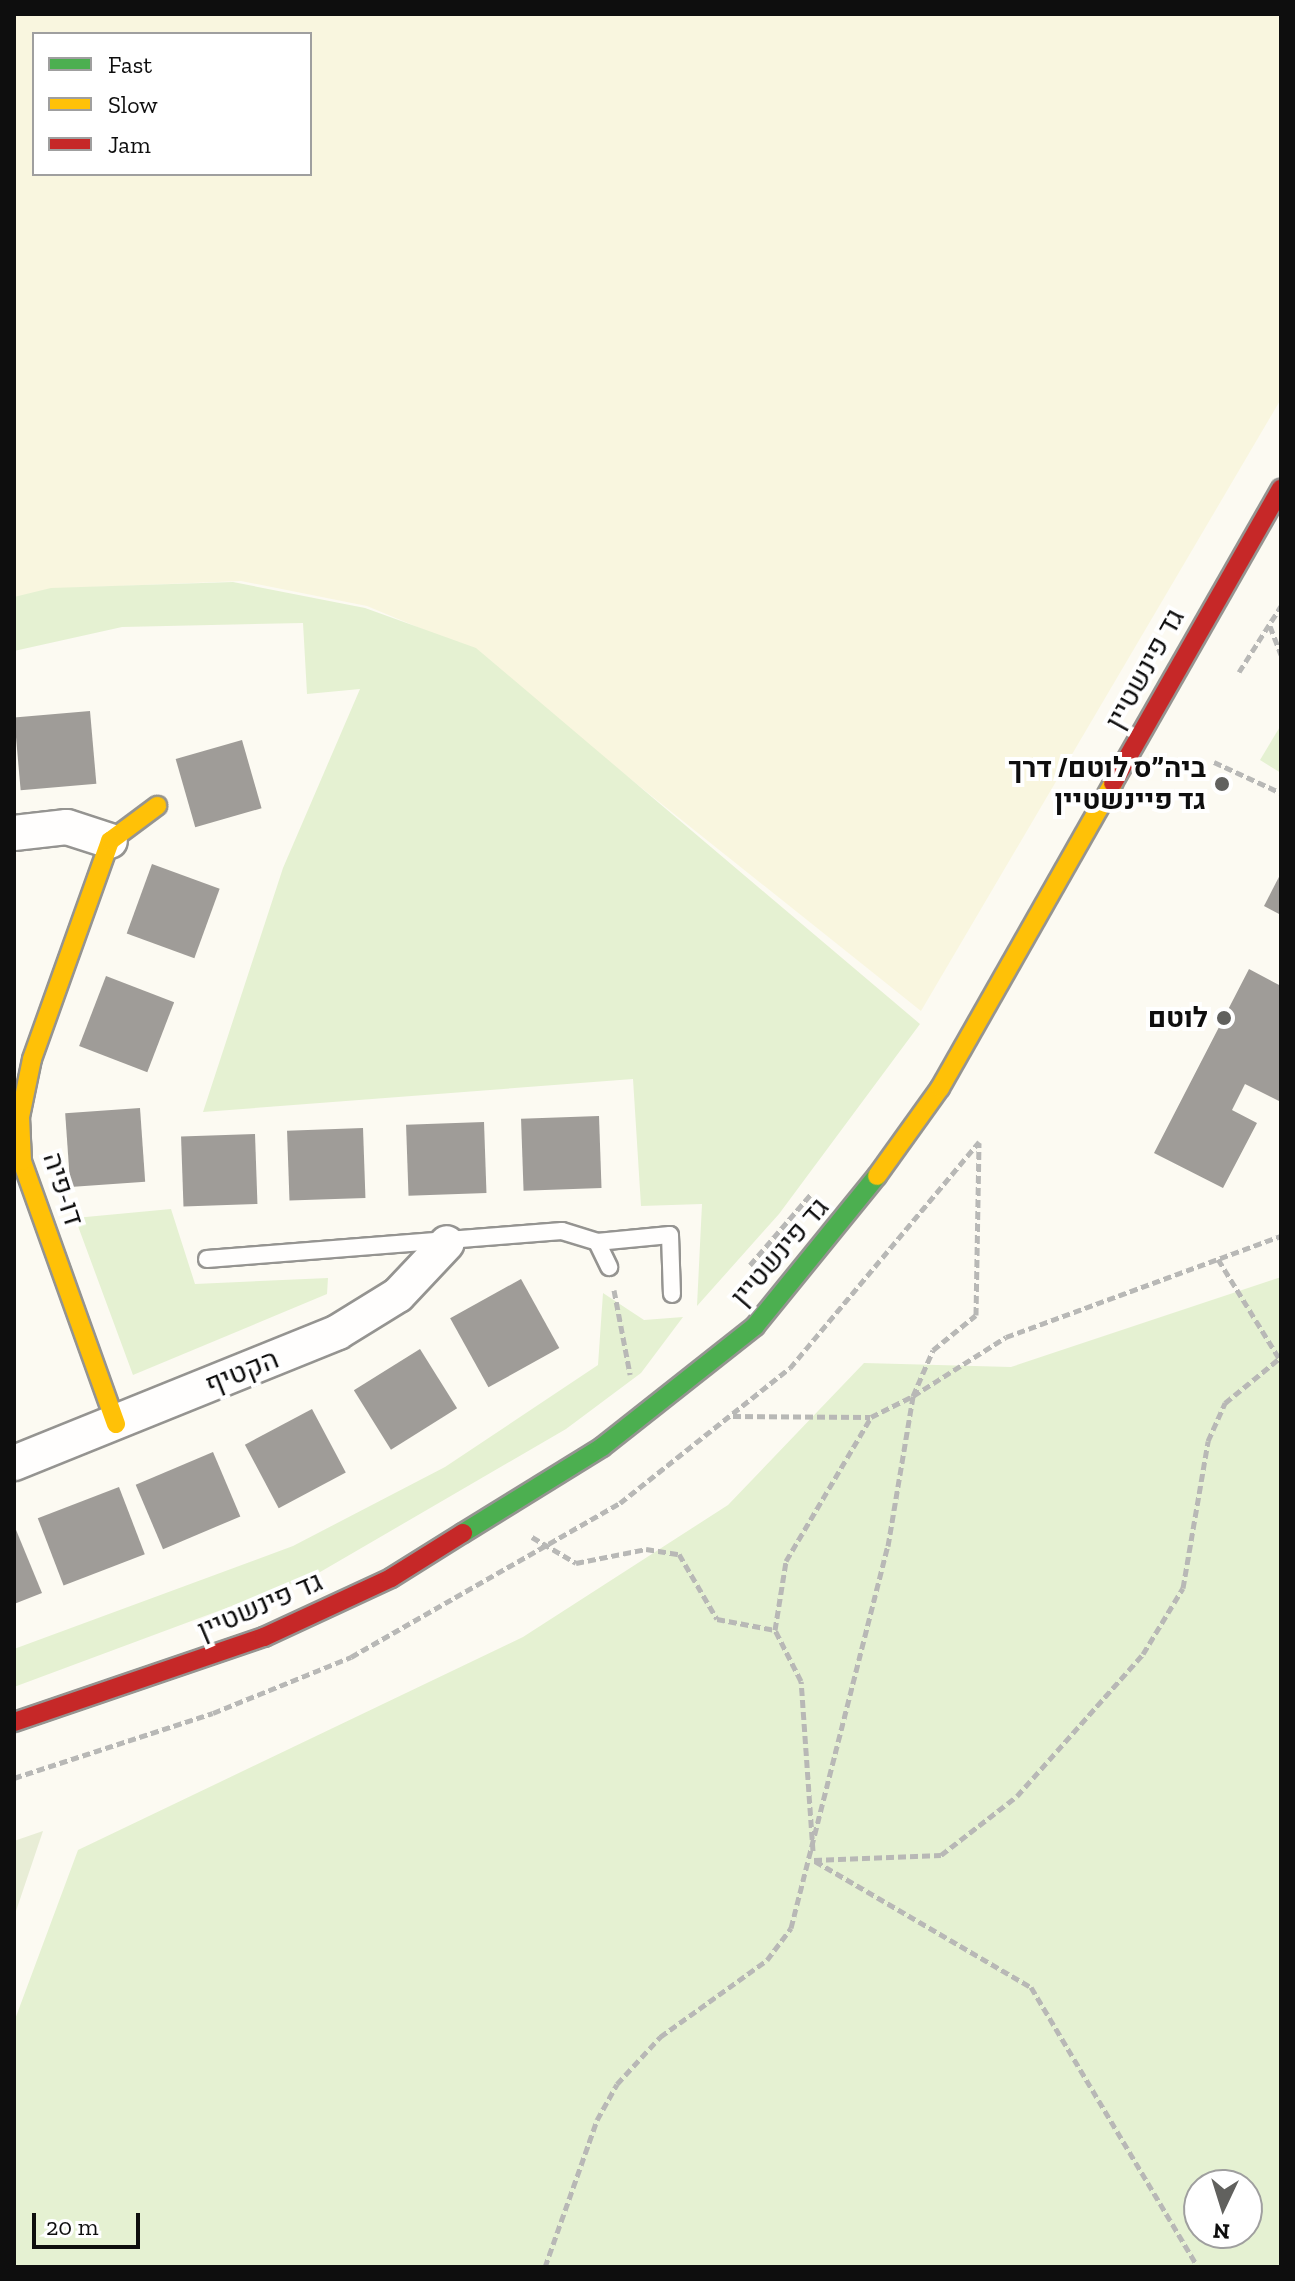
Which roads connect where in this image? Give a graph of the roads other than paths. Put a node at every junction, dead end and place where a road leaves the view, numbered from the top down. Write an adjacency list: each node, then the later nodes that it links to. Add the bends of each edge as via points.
1 (1281, 488): 13 (street, גד פינשטיין, via 940,1088 837,1231 755,1326 602,1447 391,1578 250,1642)
2 (157, 806): 4 (street)
3 (14, 833): 4 (street, via 67,827)
4 (110, 841): 5 (street, דו-פיה, via 32,1059 20,1117)
5 (18, 1162): 11 (street, דו-פיה)
6 (597, 1242): 7 (lane, via 562,1231); 9 (lane); 10 (lane, via 670,1235)
7 (447, 1243): 8 (lane); 11 (street, הקטיף, via 398,1295 338,1332)
8 (207, 1259)
9 (609, 1267)
10 (672, 1294)
11 (116, 1424): 12 (street, הקטיף)
12 (14, 1463)
13 (14, 1722)

